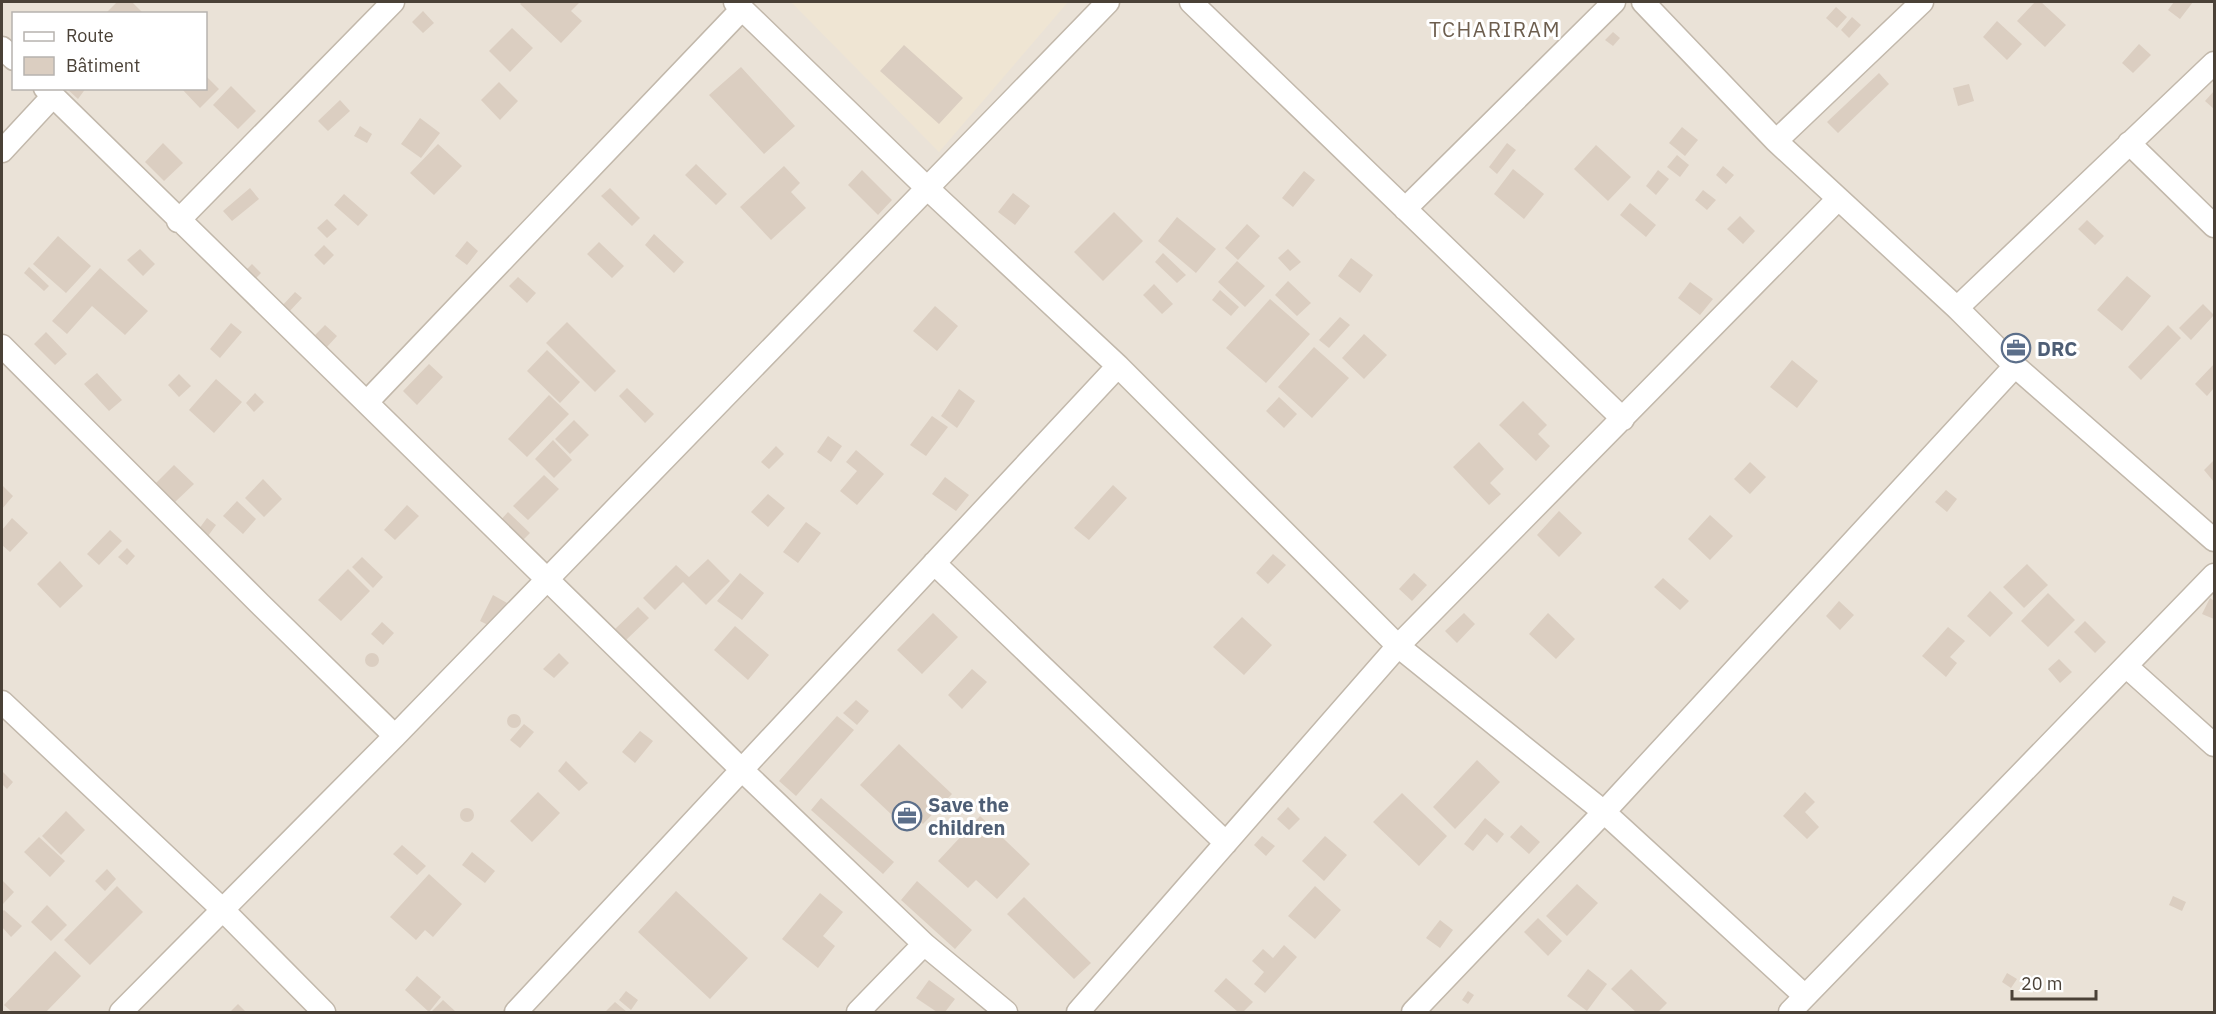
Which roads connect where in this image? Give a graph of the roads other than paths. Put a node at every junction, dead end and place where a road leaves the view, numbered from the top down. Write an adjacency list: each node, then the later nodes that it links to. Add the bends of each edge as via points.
1 (393, 2): 16 (street)
2 (1108, 2): 13 (street)
3 (1191, 2): 15 (street)
4 (1614, 2): 15 (street)
5 (1643, 2): 10 (street)
6 (1922, 2): 10 (street)
7 (738, 5): 13 (street); 22 (street)
8 (2214, 63): 11 (street)
9 (49, 92): 12 (street); 16 (street)
10 (1776, 141): 14 (street)
11 (2128, 143): 17 (street); 18 (street)
12 (2, 151)
13 (927, 188): 20 (street); 27 (street)
14 (1838, 199): 18 (street); 23 (street)
15 (1405, 209): 23 (street)
16 (178, 221): 22 (street)
17 (2214, 226)
18 (1958, 308): 21 (street)
19 (2, 346): 31 (street)
20 (1118, 366): 25 (street); 28 (street)
21 (2015, 366): 24 (street); 34 (street)
22 (367, 402): 27 (street)
23 (1623, 419): 28 (street)
24 (2214, 540)
25 (934, 563): 33 (street); 35 (street)
26 (2214, 575): 29 (street)
27 (546, 580): 31 (street); 33 (street)
28 (1398, 645): 34 (street); 35 (street)
29 (2126, 666): 32 (street); 38 (street)
30 (2, 702): 36 (street)
31 (394, 736): 36 (street)
32 (2214, 745)
33 (742, 770): 37 (street); 41 (street)
34 (1604, 812): 38 (street); 45 (street)
35 (1226, 843): 44 (street)
36 (223, 910): 39 (street); 40 (street)
37 (924, 944): 42 (street); 43 (street)
38 (1806, 996): 46 (street)
39 (121, 1012)
40 (324, 1012)
41 (516, 1012)
42 (858, 1012)
43 (1006, 1012)
44 (1078, 1012)
45 (1413, 1012)
46 (1790, 1012)

